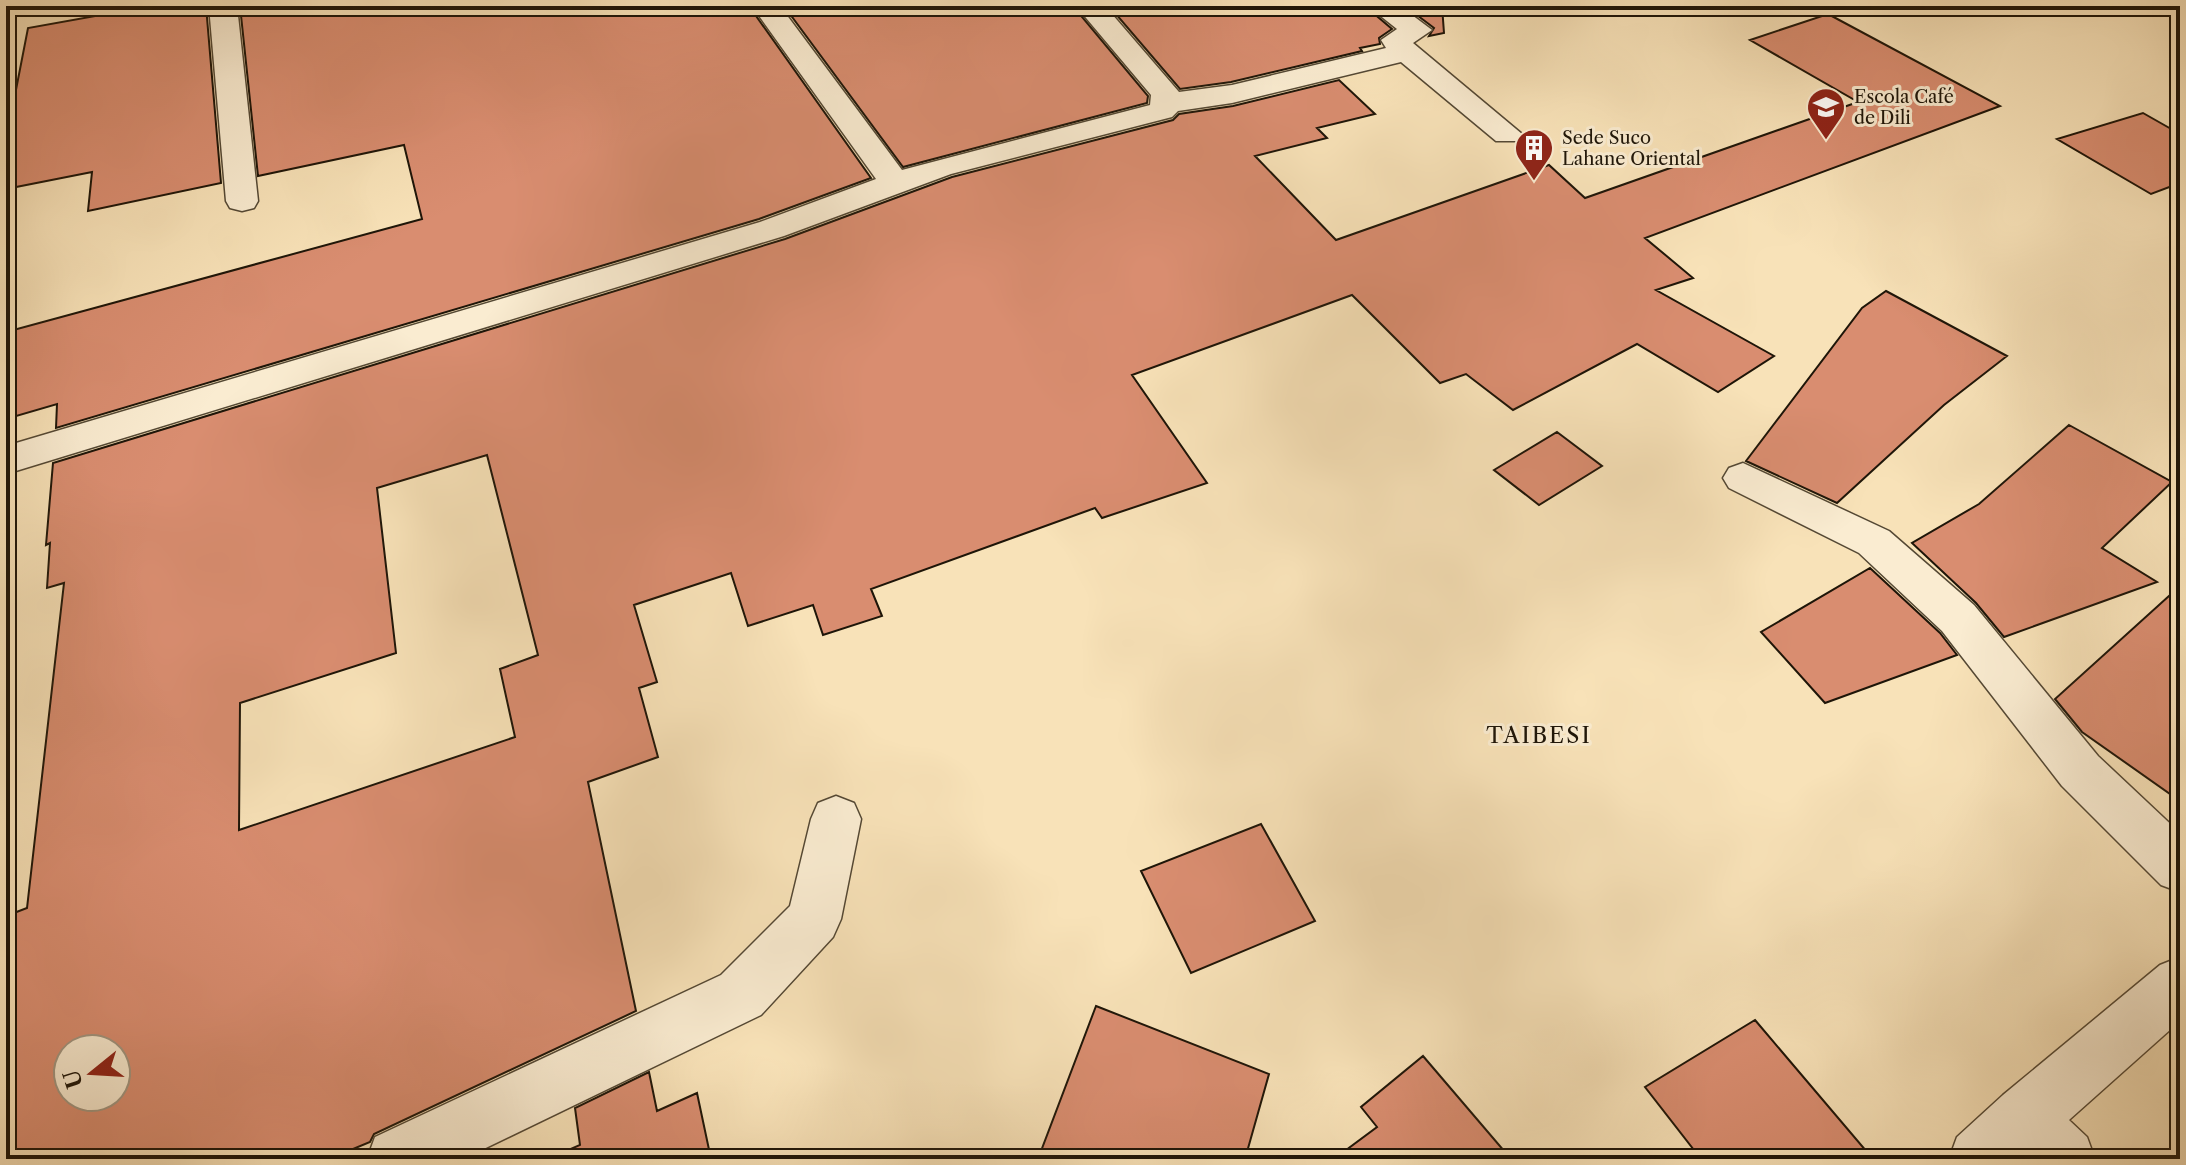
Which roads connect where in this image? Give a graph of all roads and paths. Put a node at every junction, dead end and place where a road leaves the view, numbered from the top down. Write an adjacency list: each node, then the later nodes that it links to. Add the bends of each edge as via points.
1 (223, 6): 9 (street)
2 (766, 6): 8 (street)
3 (1090, 6): 6 (street)
4 (1382, 6): 5 (street, via 1418,30 1395,40)
5 (1407, 52): 6 (street, via 1232,94); 7 (street)
6 (1168, 103): 8 (street, via 1161,111)
7 (1507, 134)
8 (895, 183): 10 (street, via 772,229)
9 (242, 201)
10 (6, 460)
11 (1743, 478): 13 (street, via 1874,542 1958,618 2080,771)
12 (836, 819): 16 (street, via 814,919 741,995)
13 (2180, 868)
14 (2180, 984): 15 (street)
15 (2024, 1116): 17 (street); 18 (street)
16 (397, 1159)
17 (1979, 1159)
18 (2065, 1159)

